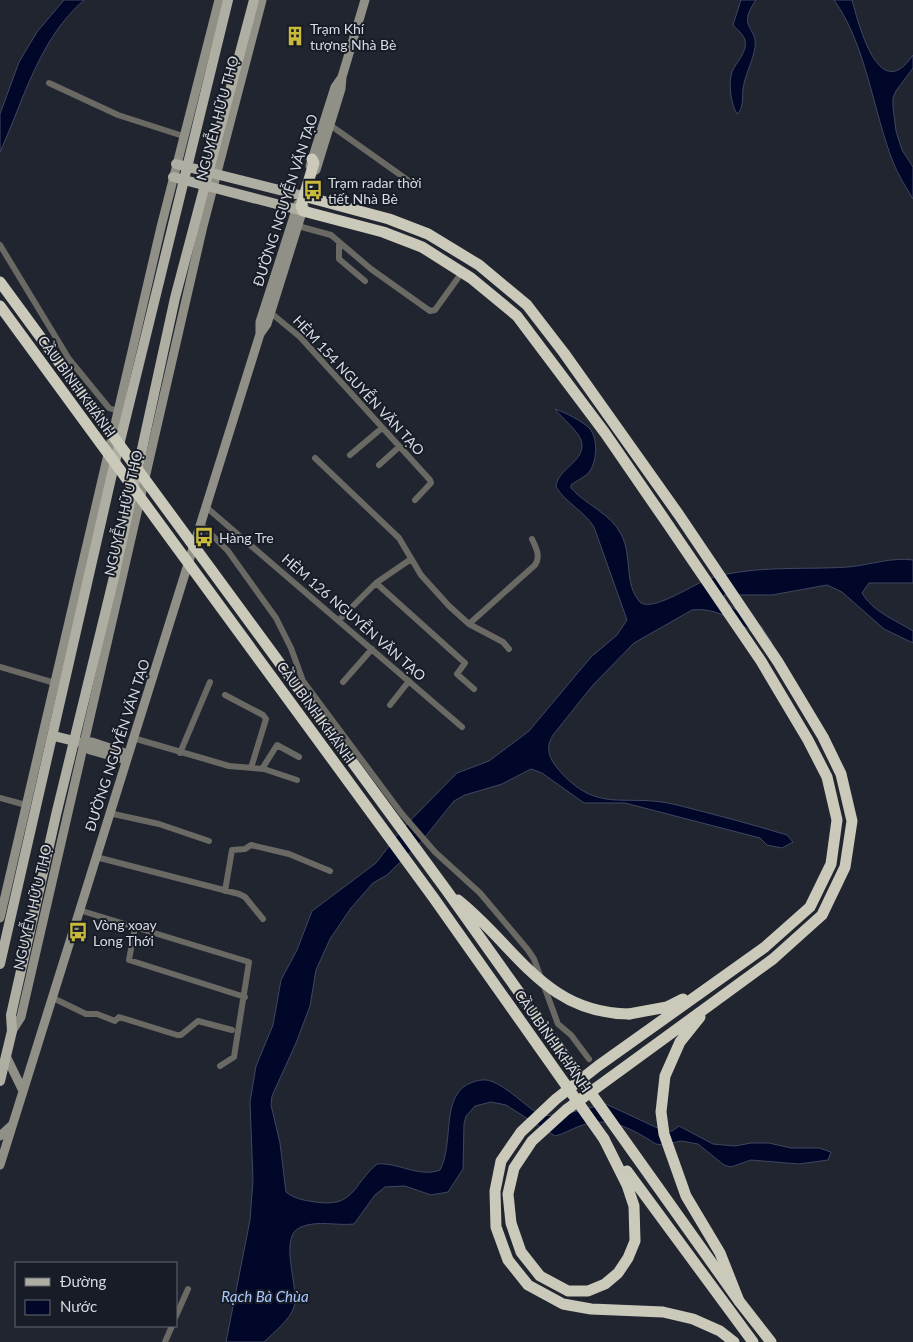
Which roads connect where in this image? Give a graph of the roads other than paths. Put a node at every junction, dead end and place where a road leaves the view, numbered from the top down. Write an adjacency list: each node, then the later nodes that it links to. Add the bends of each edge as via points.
1 (220, 0): 6 (main road, NGUYỄN HỮU THỌ)
2 (228, 0): 6 (main road, NGUYỄN HỮU THỌ)
3 (254, 0): 14 (main road, NGUYỄN HỮU THỌ)
4 (262, 0): 14 (main road, NGUYỄN HỮU THỌ)
5 (362, 1): 7 (main road, ĐƯỜNG NGUYỄN VĂN TẠO)
6 (212, 44): 10 (main road, NGUYỄN HỮU THỌ); 13 (main road, NGUYỄN HỮU THỌ)
7 (342, 77): 9 (main road, ĐƯỜNG NGUYỄN VĂN TẠO, via 342,89); 11 (main road, ĐƯỜNG NGUYỄN VĂN TẠO, via 335,87)
8 (49, 84): 10 (street, via 118,115)
9 (330, 125): 18 (street); 19 (main road, ĐƯỜNG NGUYỄN VĂN TẠO)
10 (183, 136): 12 (main road, NGUYỄN HỮU THỌ)
11 (312, 159): 19 (highway, via 314,163)
12 (176, 164): 13 (main road); 15 (main road, NGUYỄN HỮU THỌ)
13 (187, 166): 14 (main road); 16 (main road, NGUYỄN HỮU THỌ)
14 (212, 173): 17 (main road, NGUYỄN HỮU THỌ); 19 (main road)
15 (173, 177): 16 (main road); 30 (main road, NGUYỄN HỮU THỌ)
16 (184, 180): 17 (main road); 55 (main road, NGUYỄN HỮU THỌ, via 112,474 75,642)
17 (208, 186): 20 (main road); 57 (main road, NGUYỄN HỮU THỌ, via 175,298)
18 (416, 186)
19 (304, 196): 20 (highway); 78 (highway, via 389,218 428,234 479,265 527,305 713,565 823,737 838,767 852,821 845,867 822,916 773,959)
20 (300, 210): 21 (main road, ĐƯỜNG NGUYỄN VĂN TẠO); 29 (main road, ĐƯỜNG NGUYỄN VĂN TẠO, via 260,322); 77 (highway, via 383,232 422,247 471,278 517,316 605,433 760,661 808,740 827,777 837,820 831,864 810,907 766,947)
21 (298, 226): 22 (street, via 328,233); 28 (main road, ĐƯỜNG NGUYỄN VĂN TẠO)
22 (339, 242): 24 (street, via 430,311 435,310); 25 (street, via 339,260)
23 (0, 245): 30 (street, via 69,358 109,408)
24 (458, 278)
25 (365, 281)
26 (0, 282): 71 (highway, CẦU BÌNH KHÁNH, bridge)
27 (0, 306): 90 (highway, CẦU BÌNH KHÁNH, bridge, via 433,897)
28 (271, 313): 29 (main road, ĐƯỜNG NGUYỄN VĂN TẠO); 31 (street, HẺM 154 NGUYỄN VĂN TẠO, via 300,338)
29 (260, 334): 37 (main road, ĐƯỜNG NGUYỄN VĂN TẠO)
30 (118, 411): 48 (main road, NGUYỄN HỮU THỌ)
31 (382, 428): 32 (street, HẺM 154 NGUYỄN VĂN TẠO); 33 (street)
32 (399, 447): 35 (street); 36 (street, HẺM 154 NGUYỄN VĂN TẠO, via 431,484)
33 (350, 455)
34 (315, 458): 40 (street, via 399,538)
35 (379, 464)
36 (415, 500)
37 (206, 507): 38 (main road, ĐƯỜNG NGUYỄN VĂN TẠO); 42 (street, HẺM 126 NGUYỄN VĂN TẠO)
38 (202, 525): 56 (main road, ĐƯỜNG NGUYỄN VĂN TẠO); 83 (street, via 228,551 276,618 303,681 402,814 435,852 480,893 528,950 558,1024)
39 (532, 539): 43 (street, via 538,553 535,565)
40 (411, 560): 41 (street); 43 (street, via 434,591)
41 (376, 583): 42 (street); 51 (street, via 465,663 457,674)
42 (339, 620): 44 (street, HẺM 126 NGUYỄN VĂN TẠO)
43 (469, 624): 45 (street)
44 (372, 649): 47 (street, HẺM 126 NGUYỄN VĂN TẠO); 50 (street)
45 (510, 649)
46 (0, 667): 48 (street)
47 (409, 681): 53 (street); 54 (street, HẺM 126 NGUYỄN VĂN TẠO)
48 (55, 682): 55 (main road, NGUYỄN HỮU THỌ)
49 (210, 682): 58 (street)
50 (343, 682)
51 (474, 689)
52 (225, 695): 61 (street, via 266,719)
53 (390, 705)
54 (462, 727)
55 (49, 734): 57 (main road); 65 (main road, NGUYỄN HỮU THỌ); 76 (main road, NGUYỄN HỮU THỌ)
56 (133, 738): 58 (street); 59 (main road, ĐƯỜNG NGUYỄN VĂN TẠO)
57 (79, 742): 59 (main road, via 92,742); 82 (main road, NGUYỄN HỮU THỌ, via 11,1014 12,1031)
58 (180, 753): 61 (street, via 229,766)
59 (127, 757): 66 (main road, ĐƯỜNG NGUYỄN VĂN TẠO)
60 (299, 757): 62 (street, via 277,745)
61 (251, 768): 62 (street)
62 (262, 769): 63 (street)
63 (297, 780)
64 (0, 798): 65 (street)
65 (26, 805): 73 (main road, NGUYỄN HỮU THỌ)
66 (109, 813): 67 (street, via 159,824); 68 (main road, ĐƯỜNG NGUYỄN VĂN TẠO)
67 (209, 841)
68 (96, 857): 70 (street); 72 (main road, ĐƯỜNG NGUYỄN VĂN TẠO)
69 (330, 872): 70 (street, via 289,854 251,846 232,850)
70 (225, 891): 74 (street, via 245,897)
71 (447, 891): 77 (highway, bridge, via 476,914 533,974 570,1002 597,1011 629,1014 667,1007); 93 (highway, bridge)
72 (80, 910): 75 (street); 80 (main road, ĐƯỜNG NGUYỄN VĂN TẠO)
73 (0, 918)
74 (262, 919)
75 (135, 927): 79 (street, via 249,962); 79 (street, via 128,960)
76 (0, 964)
77 (711, 985): 97 (highway, via 598,1066 521,1132 501,1161 495,1191 496,1227 508,1260 528,1285 564,1304 664,1312 693,1319 720,1331)
78 (731, 989): 90 (highway, via 566,1110 532,1141 514,1168 508,1194 511,1223 521,1252 540,1276 568,1291 588,1291 604,1284 618,1273 635,1241 634,1206); 93 (highway, bridge, via 689,1030 673,1055 662,1093 664,1134 686,1196 720,1253)
79 (245, 997): 84 (street, via 234,1058)
80 (53, 998): 81 (street, via 86,1014 97,1014 115,1021 119,1017 177,1035 198,1021); 85 (main road, ĐƯỜNG NGUYỄN VĂN TẠO)
81 (232, 1030)
82 (6, 1056): 85 (main road, via 17,1075); 86 (main road, NGUYỄN HỮU THỌ); 87 (main road)
83 (589, 1059)
84 (220, 1066)
85 (28, 1076): 87 (main road, ĐƯỜNG NGUYỄN VĂN TẠO)
86 (0, 1081)
87 (24, 1091): 88 (main road, ĐƯỜNG NGUYỄN VĂN TẠO)
88 (12, 1125): 89 (main road); 91 (main road, ĐƯỜNG NGUYỄN VĂN TẠO)
89 (0, 1136)
90 (604, 1139): 98 (highway)
91 (0, 1165)
92 (188, 1289): 94 (street)
93 (739, 1301): 99 (highway)
94 (178, 1312)
95 (172, 1327): 96 (street)
96 (166, 1342)
97 (734, 1342)
98 (753, 1342)
99 (771, 1342)

